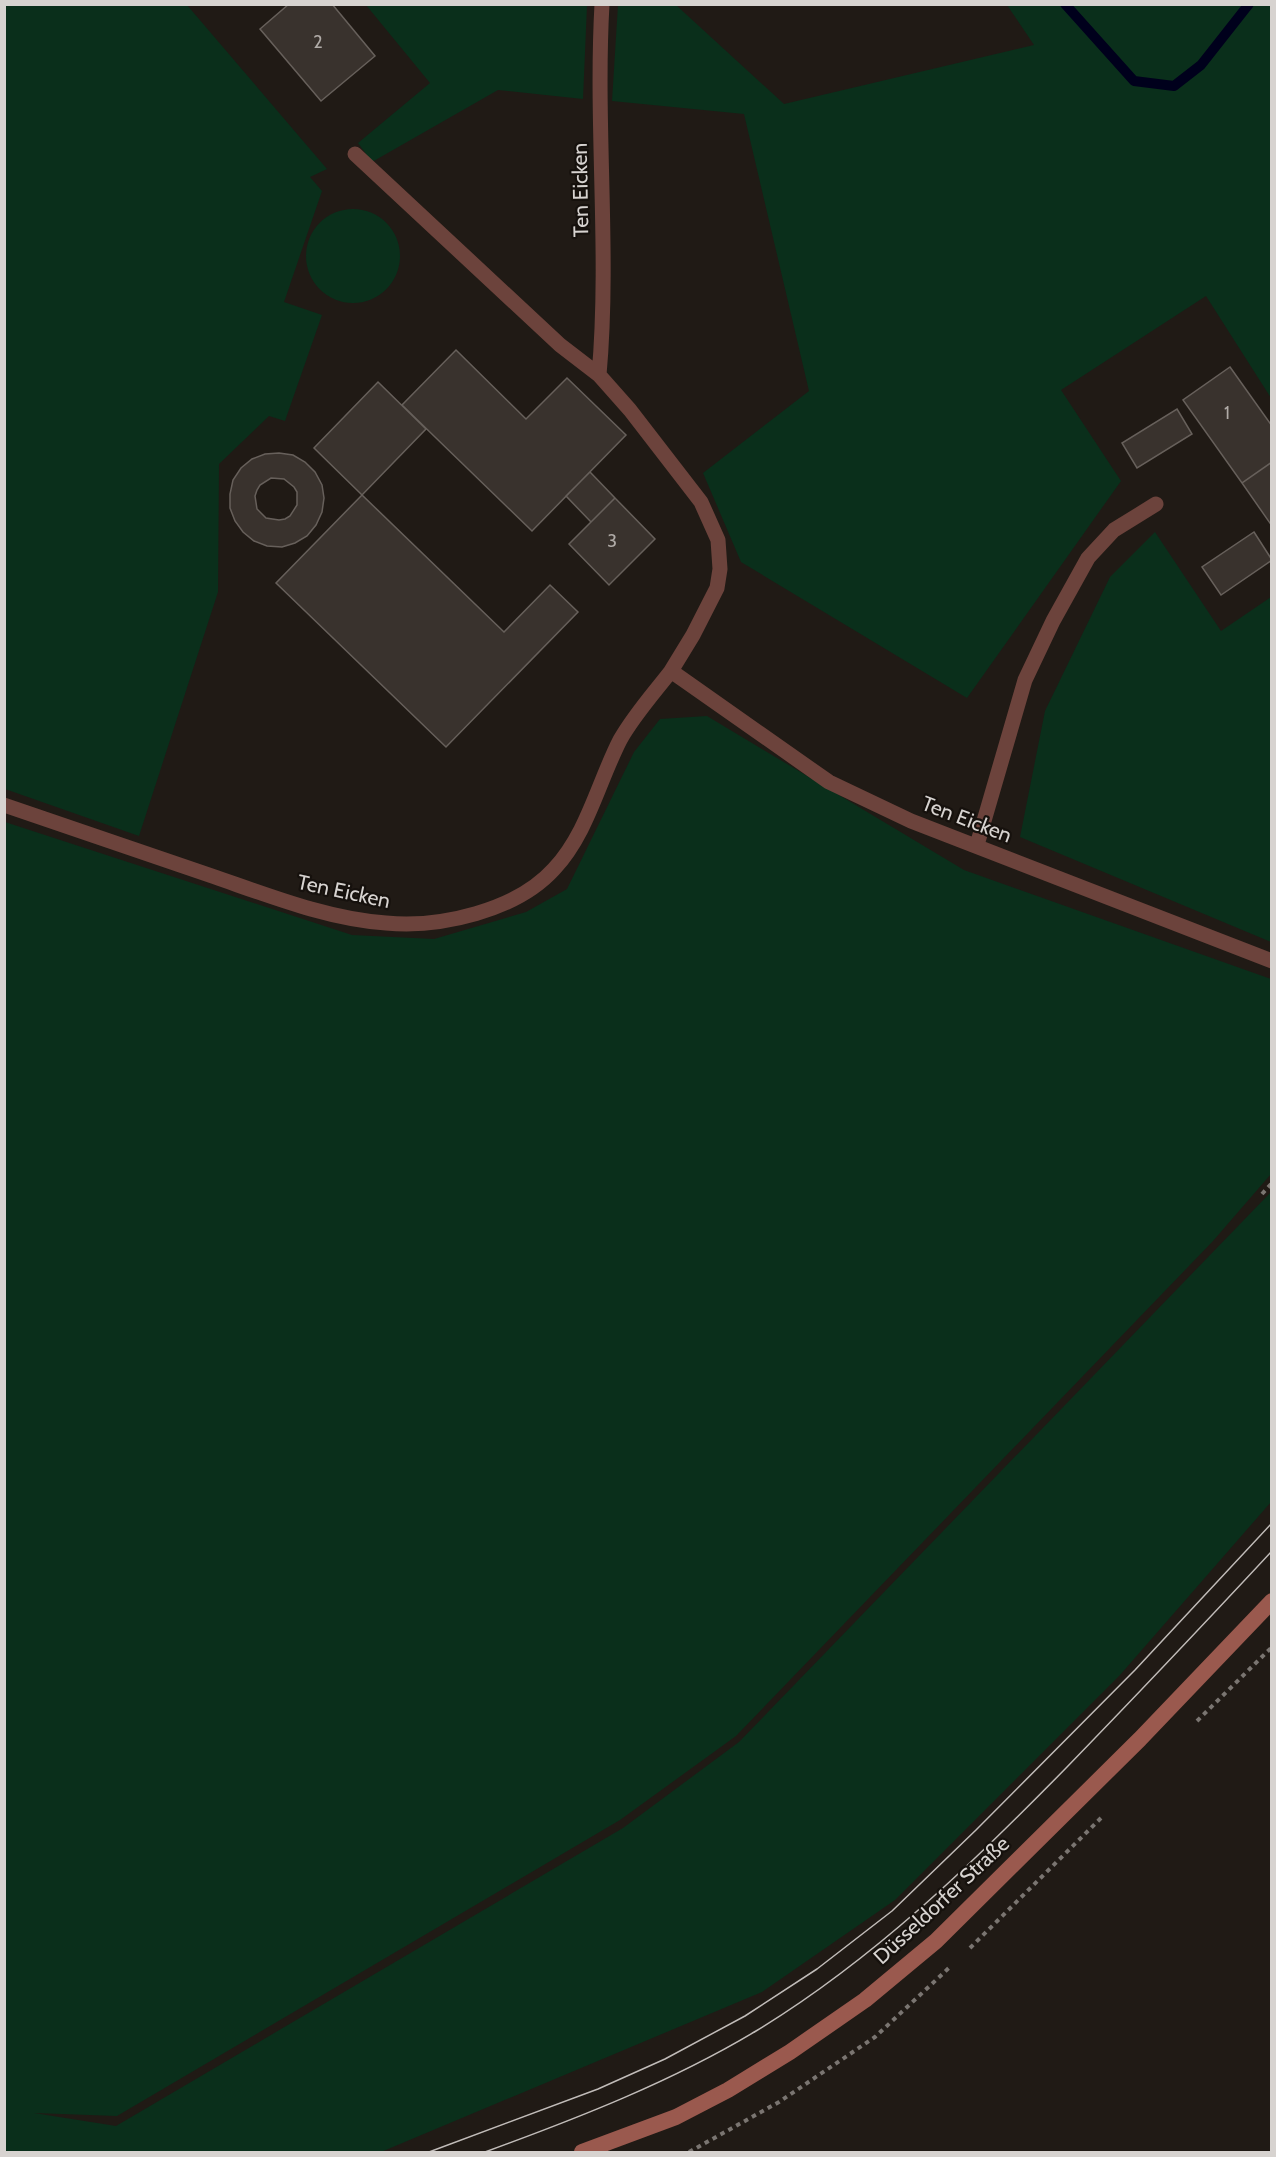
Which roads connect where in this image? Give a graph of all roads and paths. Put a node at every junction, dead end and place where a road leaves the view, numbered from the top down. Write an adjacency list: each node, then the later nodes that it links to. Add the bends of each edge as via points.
1 (602, 4): 3 (lane, Ten Eicken, via 599,97 603,325)
2 (355, 154): 3 (lane, Ten Eicken, via 536,323)
3 (598, 375): 5 (lane, Ten Eicken, via 701,502 718,540 717,588)
4 (1156, 504): 7 (lane, via 1114,530 1088,558 1053,621 1025,680)
5 (671, 671): 6 (lane, Ten Eicken, via 621,740 586,818 555,869 520,896 473,915 387,924 347,918 243,887); 7 (lane, Ten Eicken, via 829,782 911,821)
6 (4, 805)
7 (977, 845): 8 (lane, Ten Eicken)
8 (1272, 961)
9 (1272, 1183): 10 (path)
10 (1262, 1194)
11 (1272, 1601): 12 (main road, Düsseldorfer Straße, via 1140,1739 936,1941 865,2000 728,2090 676,2117)
12 (582, 2152)

